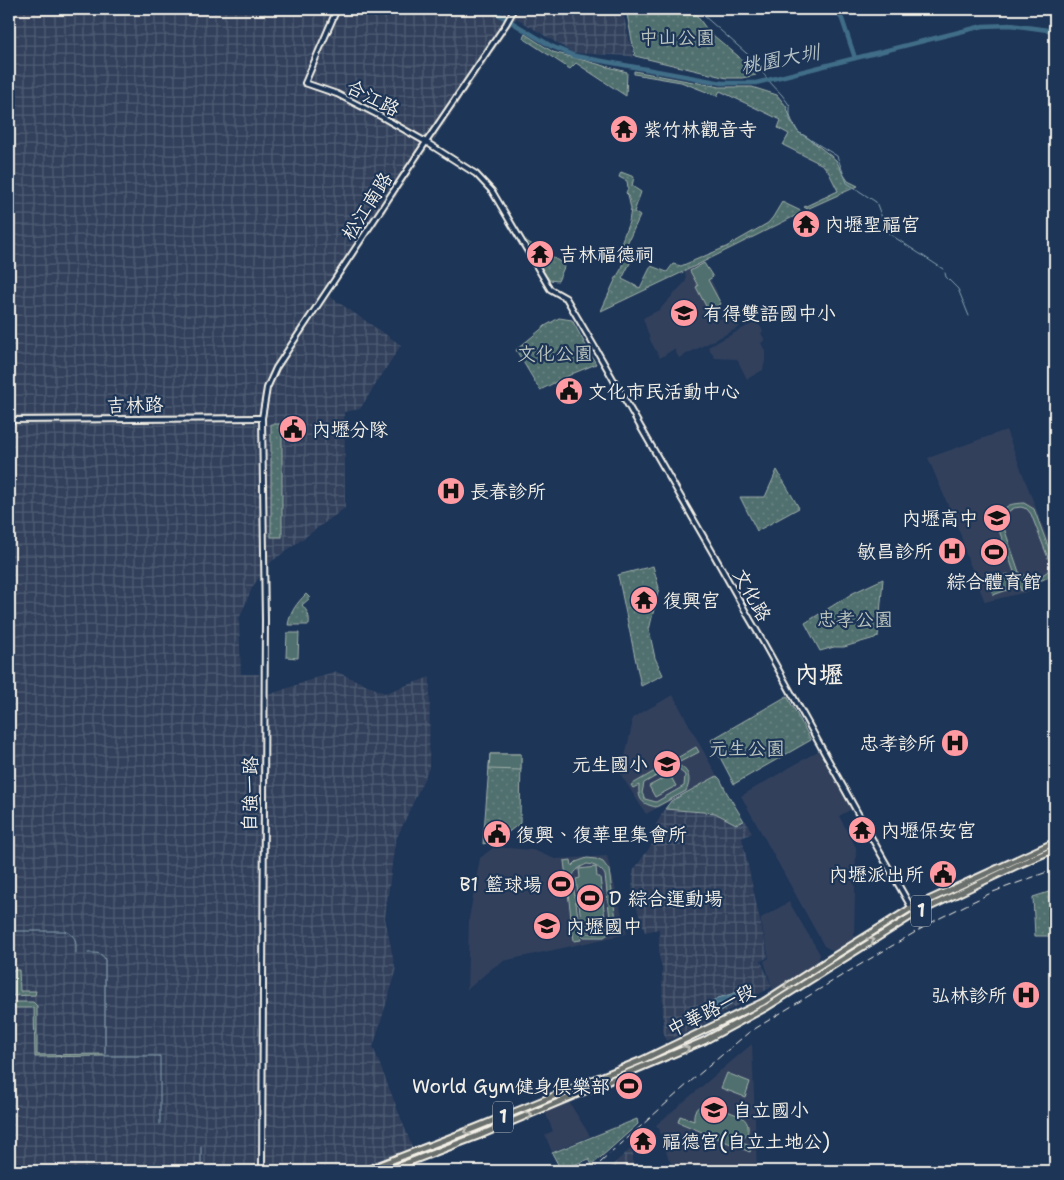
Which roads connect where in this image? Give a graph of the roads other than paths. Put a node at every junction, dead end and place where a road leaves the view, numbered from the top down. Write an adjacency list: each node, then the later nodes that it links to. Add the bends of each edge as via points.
1 (337, 9): 3 (street, 合江路, via 305,83 337,94)
2 (513, 9): 3 (street, 松江南路, via 507,23)
3 (426, 142): 4 (street, 合江路, via 476,174); 5 (street, 松江南路, via 276,368 267,388)
4 (502, 208): 9 (street, 文化路, via 550,289 566,298 689,510)
5 (262, 418): 6 (street, 吉林路); 11 (street, 自強一路, via 265,620)
6 (9, 420)
7 (1055, 842): 9 (main road, 中華路一段 / 1)
8 (1055, 848): 10 (main road, 中華路一段 / 1)
9 (911, 908): 10 (street, 文化路); 12 (main road, 中華路一段 / 1, one-way to 12, via 762,1002 642,1060)
10 (915, 914): 13 (main road, 中華路一段 / 1, one-way to 10, via 704,1041 767,1007)
11 (262, 1171)
12 (364, 1171)
13 (386, 1171)

